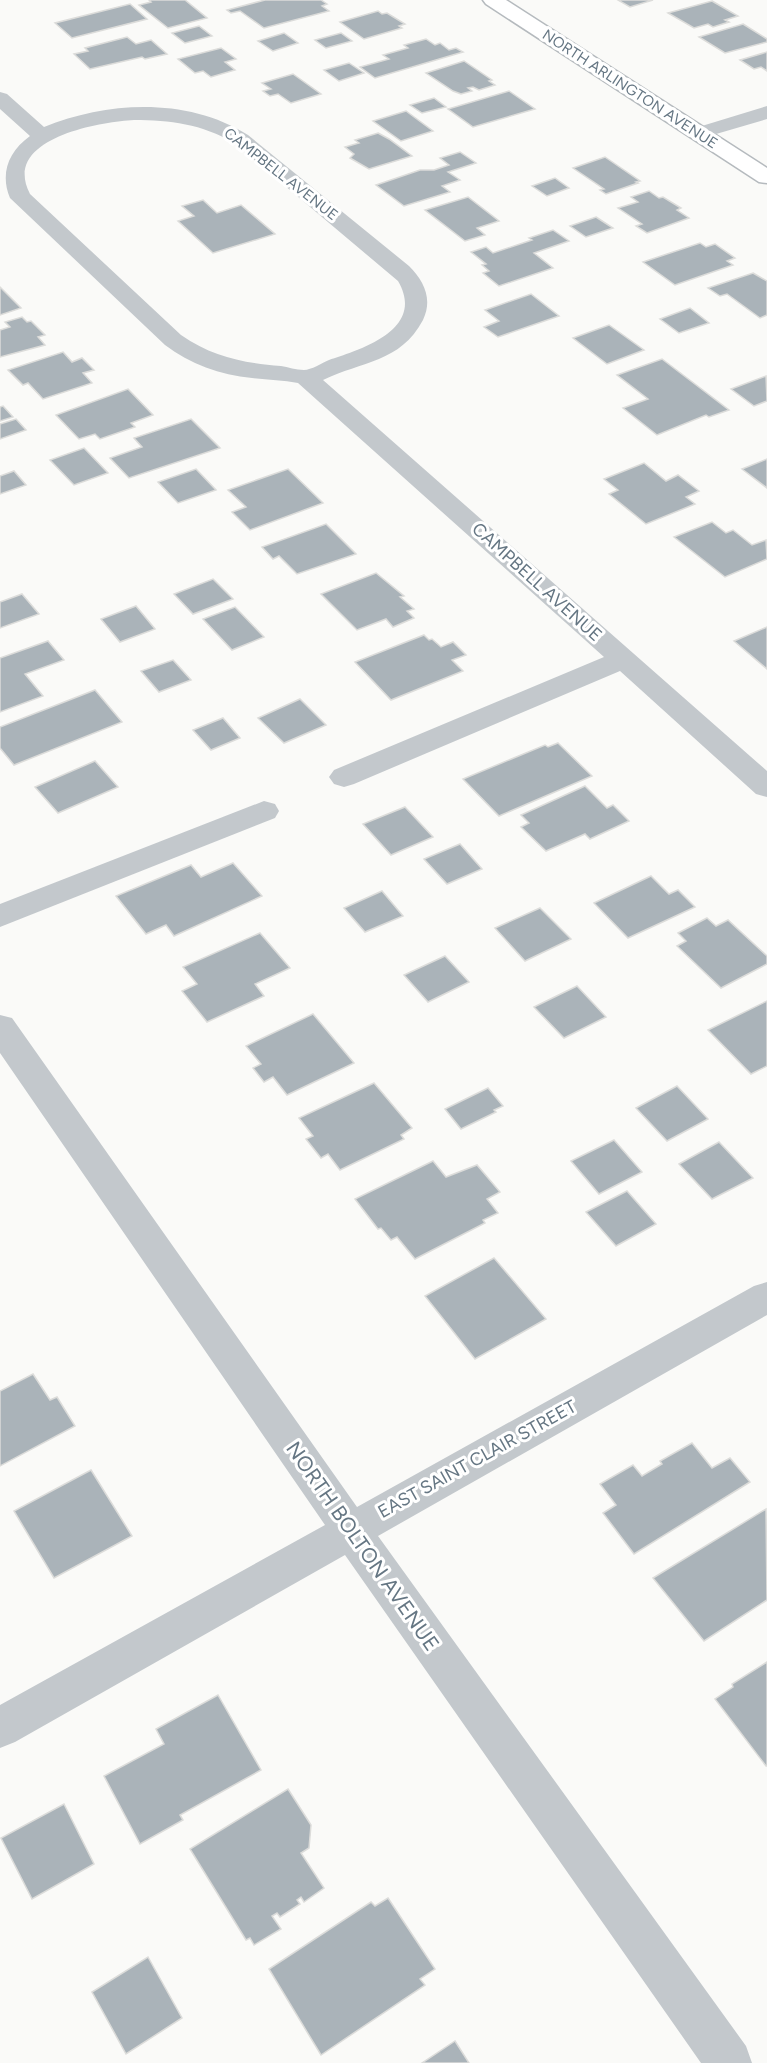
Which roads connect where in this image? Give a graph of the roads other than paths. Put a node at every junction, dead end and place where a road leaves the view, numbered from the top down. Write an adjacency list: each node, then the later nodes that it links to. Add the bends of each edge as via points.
1 (493, 0): 4 (main road, NORTH ARLINGTON AVENUE)
2 (0, 99): 5 (street)
3 (767, 112): 4 (street)
4 (699, 133): 6 (main road, NORTH ARLINGTON AVENUE)
5 (43, 137): 7 (street, CAMPBELL AVENUE, via 26,148 15,162 12,177 16,191 173,340 202,357 229,366 258,372 289,372); 7 (street, CAMPBELL AVENUE, via 77,122 132,113 174,115 212,124 241,140 404,273 414,288 418,306 406,330 390,345 352,363 321,369)
6 (767, 177)
7 (307, 378): 8 (street, CAMPBELL AVENUE)
8 (624, 659): 9 (street); 10 (street, CAMPBELL AVENUE)
9 (344, 777)
10 (767, 787)
11 (264, 811): 12 (street)
12 (0, 916)
13 (0, 1027): 15 (street, NORTH BOLTON AVENUE)
14 (767, 1297): 15 (street, EAST SAINT CLAIR STREET)
15 (351, 1530): 16 (street, EAST SAINT CLAIR STREET); 17 (street, NORTH BOLTON AVENUE)
16 (0, 1728)
17 (729, 2063)

